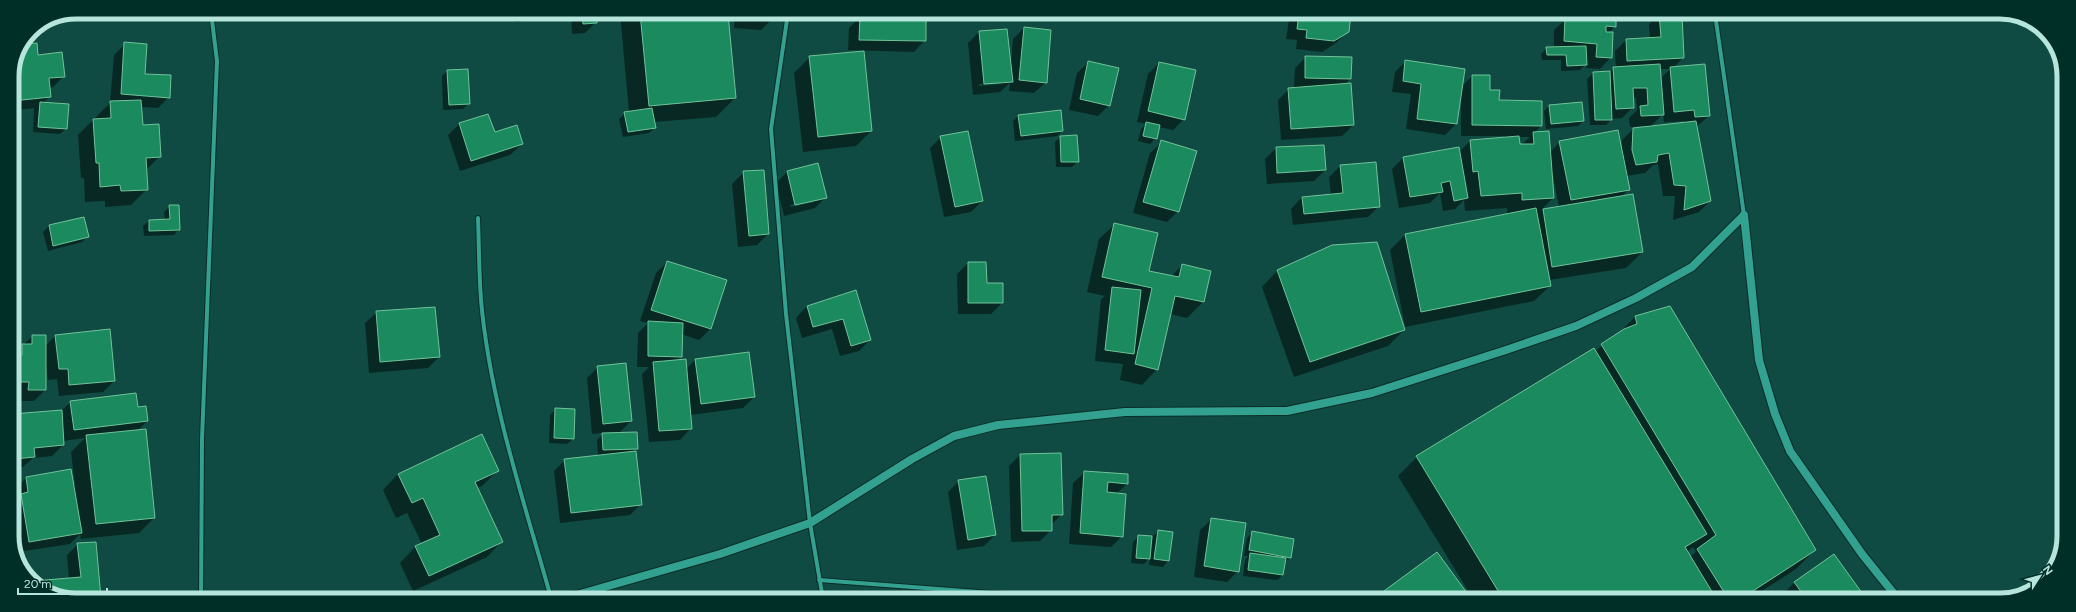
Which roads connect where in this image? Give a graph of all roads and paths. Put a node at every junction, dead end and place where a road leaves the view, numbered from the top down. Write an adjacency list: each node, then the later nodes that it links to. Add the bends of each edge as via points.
1 (212, 19): 8 (street, via 217,60 202,439)
2 (787, 19): 6 (street, via 771,128 786,314)
3 (1715, 19): 4 (street)
4 (1744, 216): 6 (street, via 1692,267 1636,298 1576,326 1506,350 1372,393 1287,410 1125,412 998,425 954,436 912,459); 13 (street, via 1759,360 1775,414 1790,450 1862,554)
5 (478, 218): 9 (street, via 481,300 491,366 503,424)
6 (810, 523): 7 (street); 10 (street, via 720,554)
7 (820, 580): 11 (street); 12 (street)
8 (201, 593)
9 (550, 593)
10 (584, 593)
11 (822, 593)
12 (987, 593)
13 (1893, 593)

